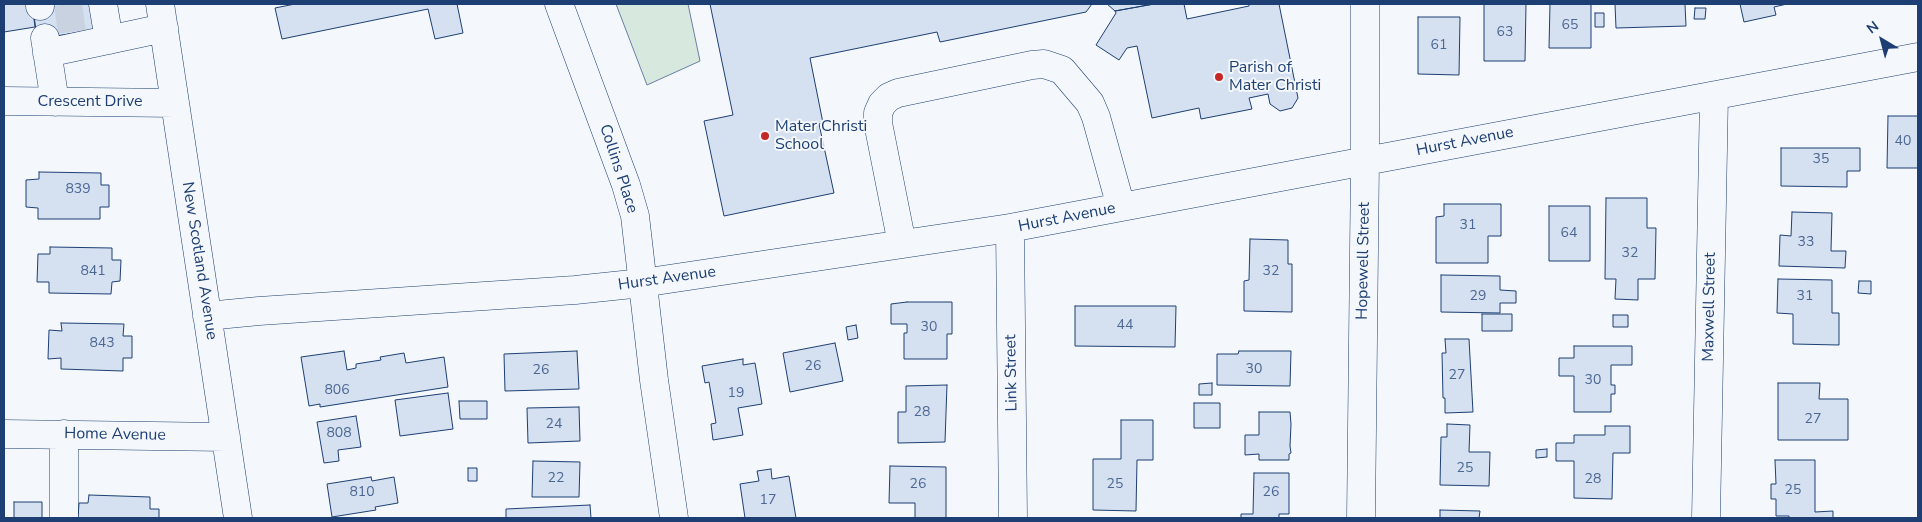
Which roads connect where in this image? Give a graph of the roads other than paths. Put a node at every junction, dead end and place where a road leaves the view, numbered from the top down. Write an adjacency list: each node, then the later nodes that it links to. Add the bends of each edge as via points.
1 (102, 4): 5 (street)
2 (559, 4): 15 (street, Collins Place, via 631,201)
3 (1365, 4): 11 (street, Hopewell Street)
4 (162, 16): 5 (street); 10 (street, New Scotland Avenue)
5 (110, 40): 9 (street, via 73,40 46,45)
6 (1918, 57): 7 (street, Hurst Avenue)
7 (1714, 96): 11 (street, Hurst Avenue); 25 (street, Maxwell Street)
8 (4, 101): 9 (street, Crescent Drive)
9 (55, 102): 10 (street, Crescent Drive)
10 (175, 103): 16 (street, New Scotland Avenue)
11 (1366, 161): 12 (street, Hurst Avenue); 24 (street, Hopewell Street)
12 (1121, 207): 13 (street, Hurst Avenue); 14 (street, via 1090,103 1062,70 1044,64 1032,65 898,93 882,104 878,123)
13 (1010, 228): 14 (street, Hurst Avenue); 23 (street, Link Street)
14 (902, 244): 15 (street, Hurst Avenue)
15 (642, 283): 16 (street, Hurst Avenue); 22 (street, Collins Place)
16 (208, 316): 19 (street, New Scotland Avenue)
17 (4, 434): 18 (street, Home Avenue)
18 (64, 434): 19 (street, Home Avenue); 20 (street)
19 (226, 437): 21 (street, New Scotland Avenue)
20 (64, 518)
21 (238, 518)
22 (674, 518)
23 (1013, 518)
24 (1361, 518)
25 (1706, 518)

